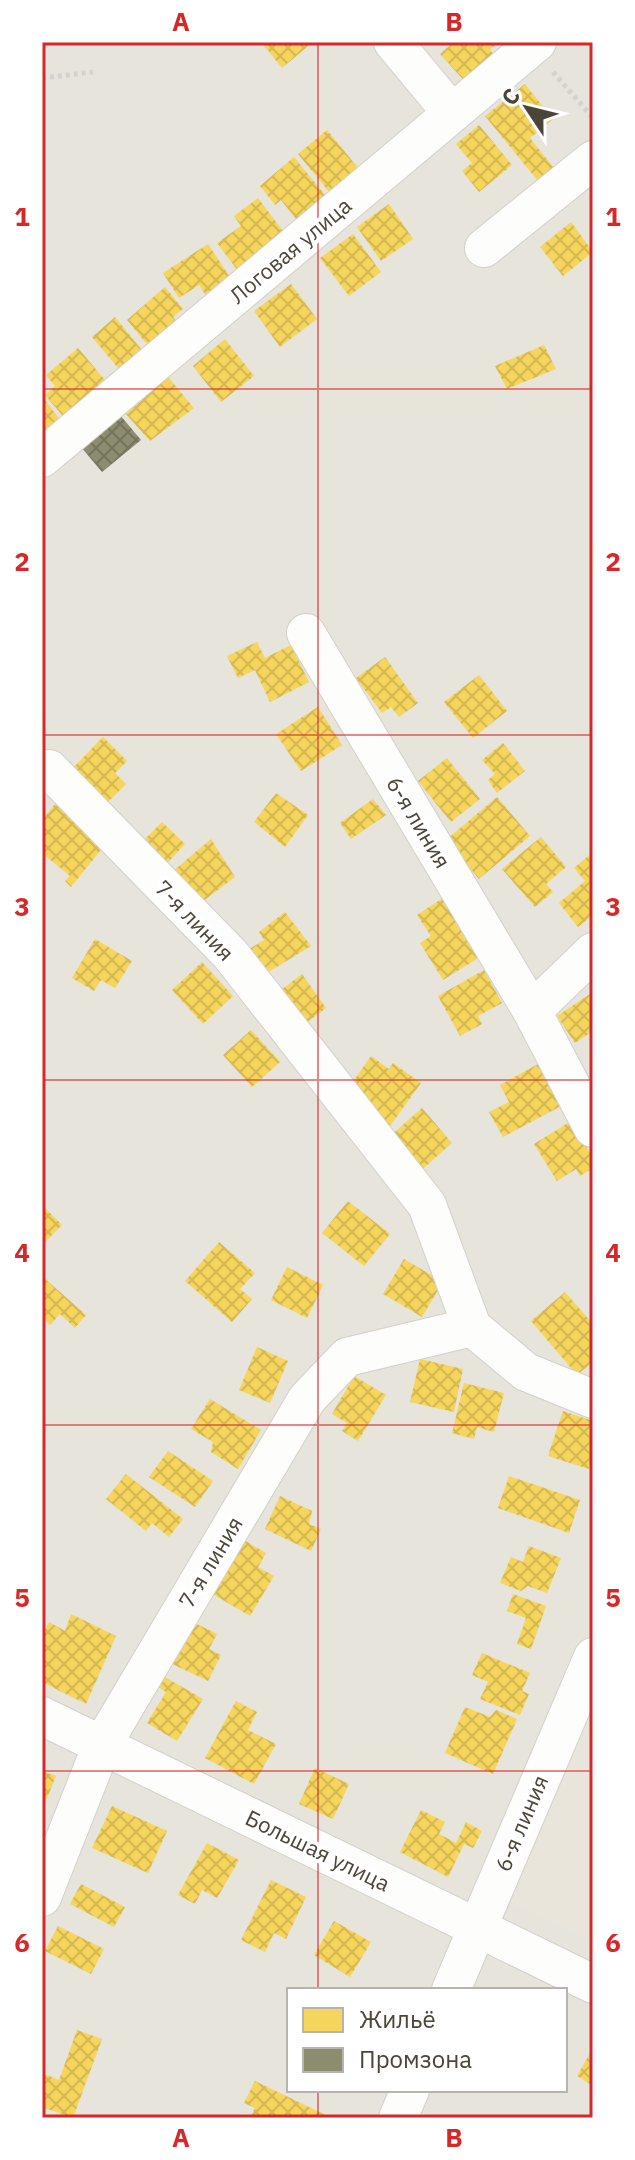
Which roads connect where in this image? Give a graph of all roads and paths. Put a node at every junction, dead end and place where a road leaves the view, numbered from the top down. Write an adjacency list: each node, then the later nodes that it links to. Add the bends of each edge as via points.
1 (393, 42): 5 (street)
2 (534, 44): 5 (street, Логовая улица); 6 (path)
3 (93, 72): 4 (path)
4 (42, 78)
5 (452, 113): 9 (street, Логовая улица)
6 (593, 118)
7 (593, 160): 8 (street)
8 (484, 248)
9 (42, 458)
10 (306, 633): 13 (street, 6-я линия)
11 (49, 769): 15 (street, 7-я линия, via 230,954 427,1205)
12 (593, 952): 13 (street)
13 (532, 1011): 14 (street, 6-я линия)
14 (593, 1128)
15 (472, 1327): 16 (street, 7-я линия, via 526,1372); 19 (street, 7-я линия, via 347,1357 307,1399)
16 (593, 1399)
17 (593, 1657): 21 (street, 6-я линия)
18 (42, 1716): 19 (street, Большая улица)
19 (102, 1745): 20 (street, 7-я линия); 21 (street, Большая улица)
20 (42, 1897)
21 (476, 1928): 22 (street, Большая улица); 23 (street, 6-я линия)
22 (593, 1984)
23 (452, 1988)
24 (409, 2092): 25 (street)
25 (398, 2118)

